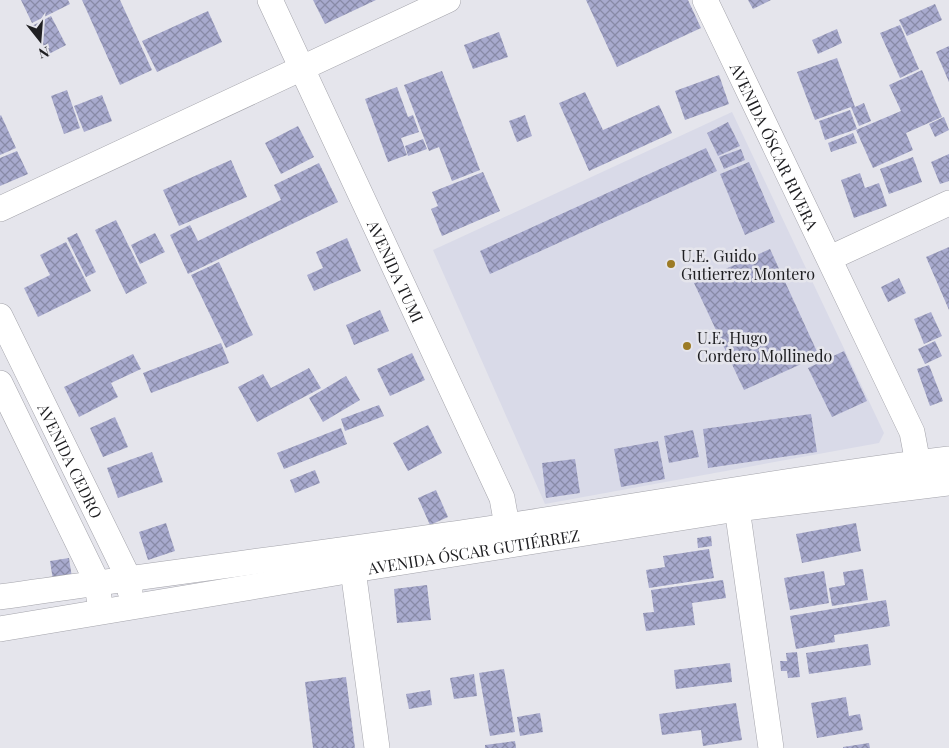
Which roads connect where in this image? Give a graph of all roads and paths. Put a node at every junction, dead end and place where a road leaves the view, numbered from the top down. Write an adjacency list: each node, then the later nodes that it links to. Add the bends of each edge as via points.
1 (270, 0): 4 (street, AVENIDA TUMI)
2 (448, 0): 4 (street)
3 (705, 0): 7 (street, AVENIDA ÓSCAR RIVERA)
4 (302, 68): 6 (street); 14 (street, AVENIDA TUMI, via 502,498)
5 (949, 203): 7 (street)
6 (0, 209)
7 (830, 258): 11 (street, AVENIDA ÓSCAR RIVERA, via 912,432)
8 (0, 316): 16 (street, AVENIDA CEDRO)
9 (0, 384): 17 (street, AVENIDA CEDRO)
10 (949, 459): 11 (street, AVENIDA ÓSCAR GUTIÉRREZ)
11 (921, 474): 12 (street, AVENIDA ÓSCAR GUTIÉRREZ); 13 (street, AVENIDA ÓSCAR GUTIÉRREZ)
12 (949, 483)
13 (736, 499): 14 (street, AVENIDA ÓSCAR GUTIÉRREZ); 23 (street)
14 (509, 535): 15 (street, AVENIDA ÓSCAR GUTIÉRREZ)
15 (352, 559): 16 (street, AVENIDA ÓSCAR GUTIÉRREZ); 19 (street, AVENIDA ÓSCAR GUTIÉRREZ); 22 (street)
16 (128, 577): 17 (street, AVENIDA ÓSCAR GUTIÉRREZ); 19 (street, AVENIDA CEDRO)
17 (97, 582): 18 (street, AVENIDA ÓSCAR GUTIÉRREZ); 20 (street, AVENIDA CEDRO)
18 (0, 597)
19 (133, 608): 20 (street, AVENIDA ÓSCAR GUTIÉRREZ)
20 (100, 613): 21 (street, AVENIDA ÓSCAR GUTIÉRREZ)
21 (0, 630)
22 (377, 748)
23 (771, 748)

